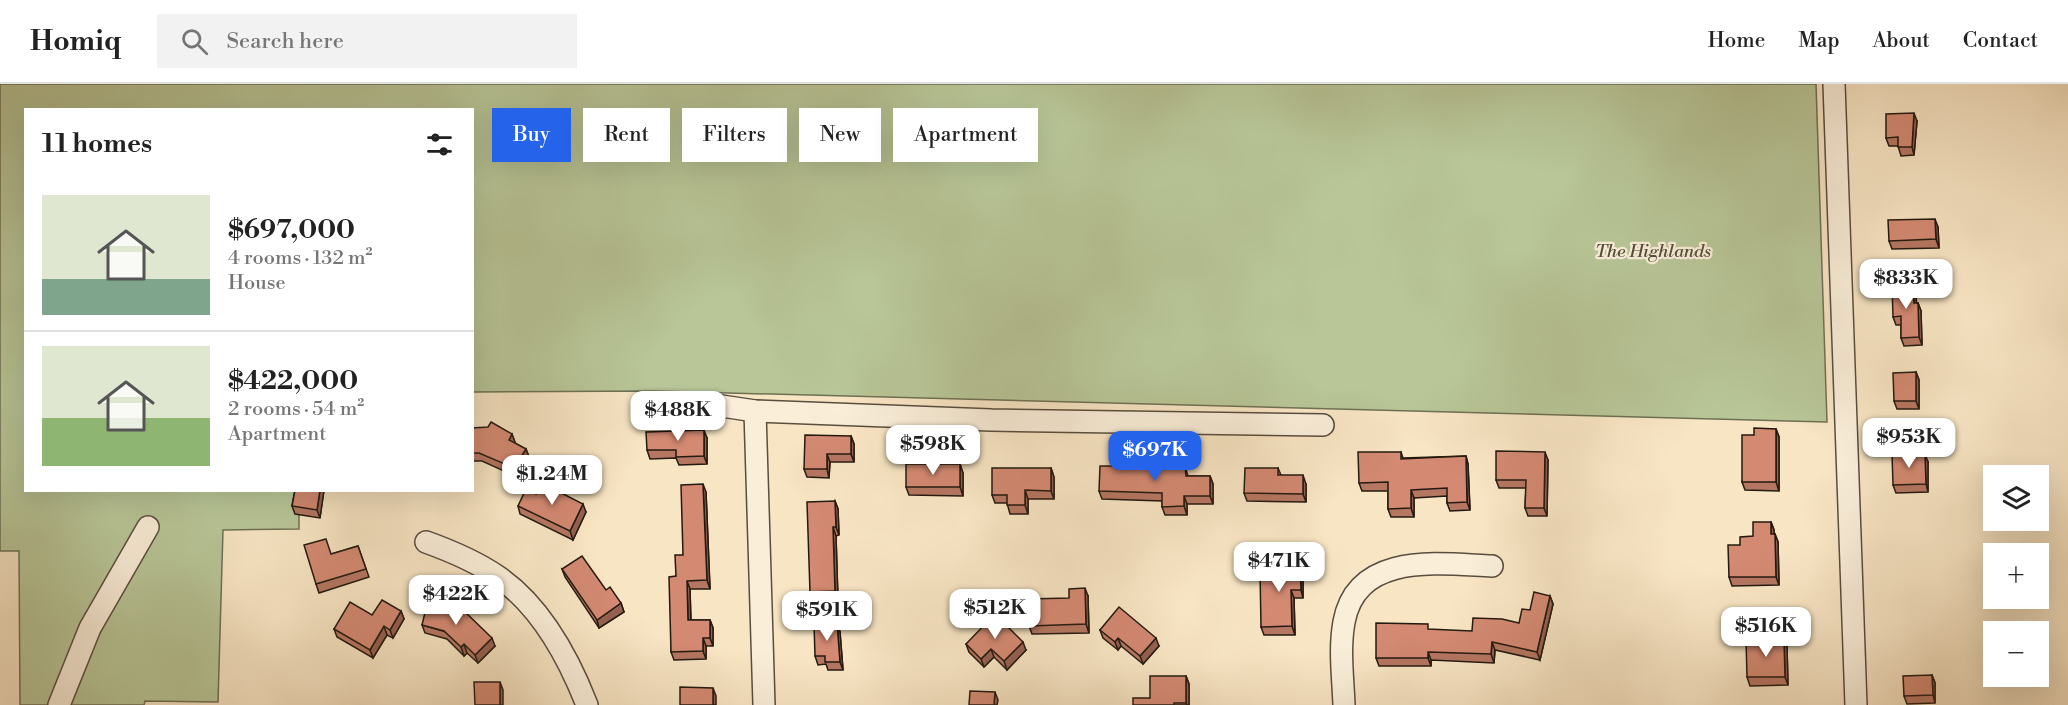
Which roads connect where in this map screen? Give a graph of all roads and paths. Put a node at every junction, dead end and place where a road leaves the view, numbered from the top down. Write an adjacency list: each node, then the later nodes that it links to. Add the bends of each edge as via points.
1 (1834, 84): 12 (street)
2 (656, 405): 3 (street, via 715,405)
3 (755, 411): 4 (street, via 991,420); 10 (street)
4 (1323, 425)
5 (148, 527): 8 (street, via 90,628)
6 (426, 542): 9 (street, via 482,566 514,591 569,662)
7 (1492, 566): 11 (street, via 1417,563 1388,569 1359,589 1344,620)
8 (59, 705)
9 (587, 705)
10 (764, 705)
11 (1344, 705)
12 (1856, 705)

